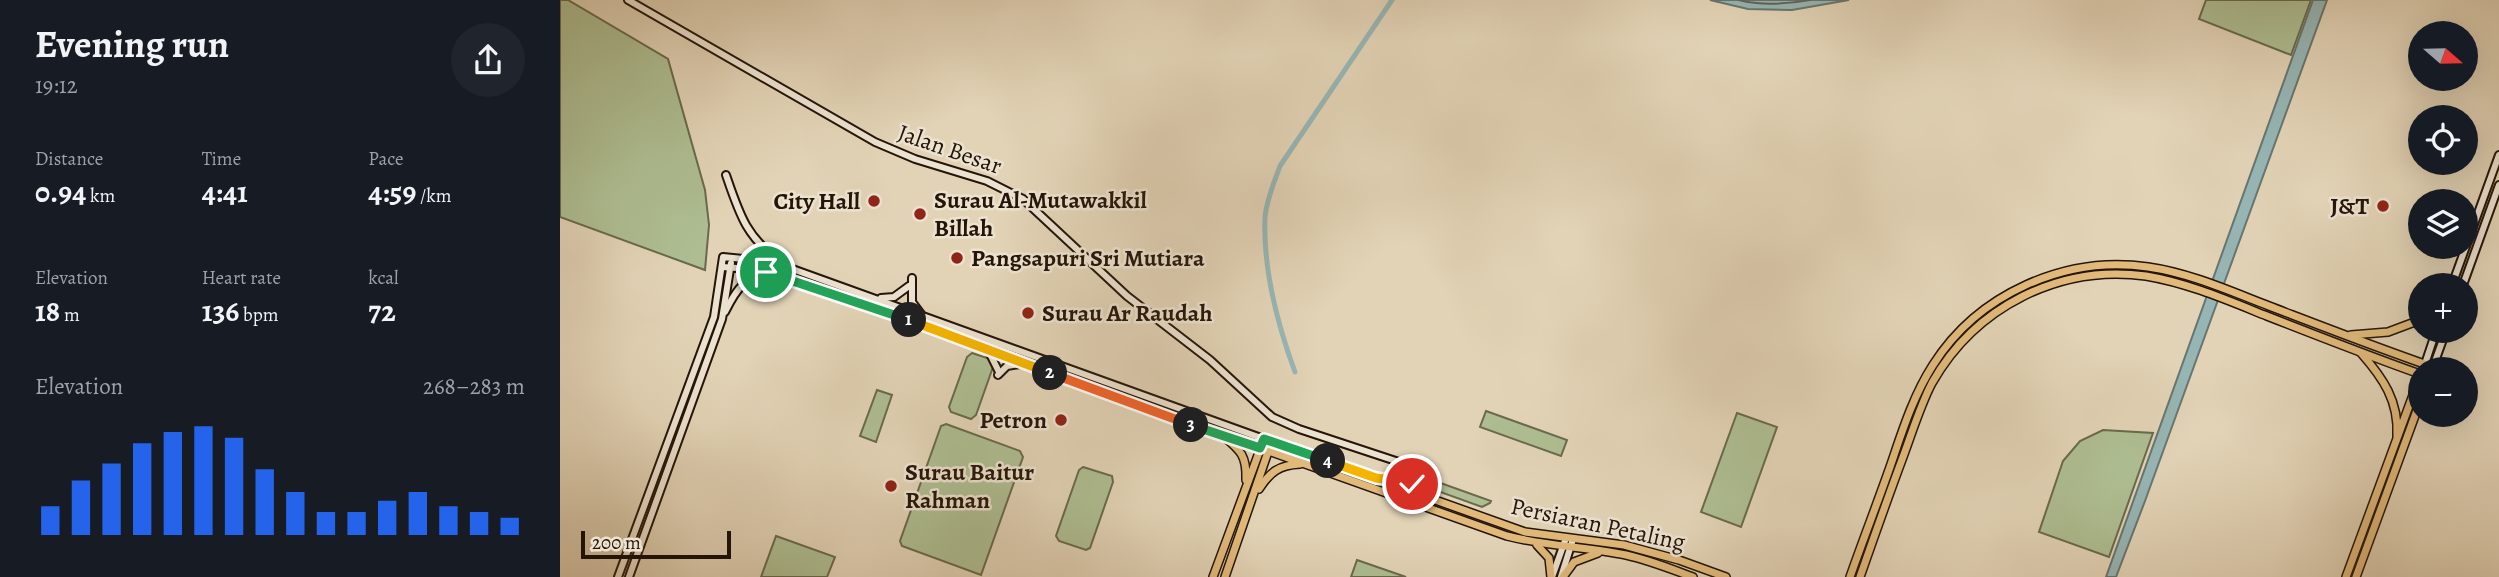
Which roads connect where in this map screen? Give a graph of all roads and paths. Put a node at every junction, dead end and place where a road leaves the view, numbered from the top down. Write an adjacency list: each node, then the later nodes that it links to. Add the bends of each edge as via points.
1 (628, 0): 32 (main road, Jalan Besar, via 874,142 1011,191 1134,303 1210,360 1266,413 1411,467)
2 (2499, 155): 9 (main road)
3 (726, 175): 8 (main road, via 747,230)
4 (2499, 186): 10 (main road)
5 (732, 258): 6 (main road, via 723,257); 7 (main road); 8 (main road)
6 (722, 267): 7 (main road); 41 (main road, via 713,317)
7 (731, 267): 11 (main road); 17 (main road)
8 (786, 267): 15 (main road)
9 (2456, 273)
10 (2467, 273)
11 (782, 277): 17 (main road, via 748,280 737,290); 20 (main road)
12 (912, 278): 16 (main road, via 912,303)
13 (909, 285): 15 (main road, via 894,297)
14 (2205, 287): 19 (main road, via 2228,290); 21 (main road); 33 (main road, via 2149,267 2098,265 2036,281 2001,298 1957,333 1933,365 1914,401)
15 (875, 298): 16 (main road)
16 (923, 316): 28 (main road)
17 (722, 319): 42 (main road)
18 (2408, 324): 19 (main road, via 2376,335)
19 (2343, 334): 22 (main road)
20 (988, 350): 23 (main road); 23 (main road, via 999,373 1007,366)
21 (2360, 353): 24 (main road); 29 (main road, via 2389,389 2396,414)
22 (2408, 360)
23 (1026, 363): 27 (main road)
24 (2408, 371)
25 (2408, 409): 29 (main road)
26 (2411, 427): 52 (main road)
27 (1222, 435): 30 (main road); 35 (main road, via 1244,458)
28 (1268, 440): 30 (main road); 34 (main road, Persiaran Petaling)
29 (2396, 443): 51 (main road)
30 (1264, 450): 31 (main road, Persiaran Petaling); 35 (main road); 36 (main road)
31 (1304, 464): 36 (main road, via 1274,470); 39 (main road, Persiaran Petaling)
32 (1409, 470): 34 (main road, via 1391,480); 37 (main road, via 1412,484)
33 (1893, 471): 49 (main road); 50 (main road)
34 (1376, 478): 37 (main road, Persiaran Petaling)
35 (1244, 491): 43 (main road)
36 (1255, 495): 44 (main road)
37 (1424, 495): 38 (main road, Persiaran Petaling, via 1525,532)
38 (1569, 542): 39 (main road, Persiaran Petaling); 40 (main road, Persiaran Petaling); 45 (main road); 46 (main road); 48 (main road, Persiaran Petaling, via 1643,549)
39 (1535, 544): 45 (main road, via 1549,558)
40 (1605, 552): 46 (main road, via 1574,562); 47 (main road, Persiaran Petaling, via 1640,558)
41 (618, 577)
42 (629, 577)
43 (1213, 577)
44 (1224, 577)
45 (1552, 577)
46 (1562, 577)
47 (1693, 577)
48 (1726, 577)
49 (1850, 577)
50 (1860, 577)
51 (2346, 577)
52 (2356, 577)

